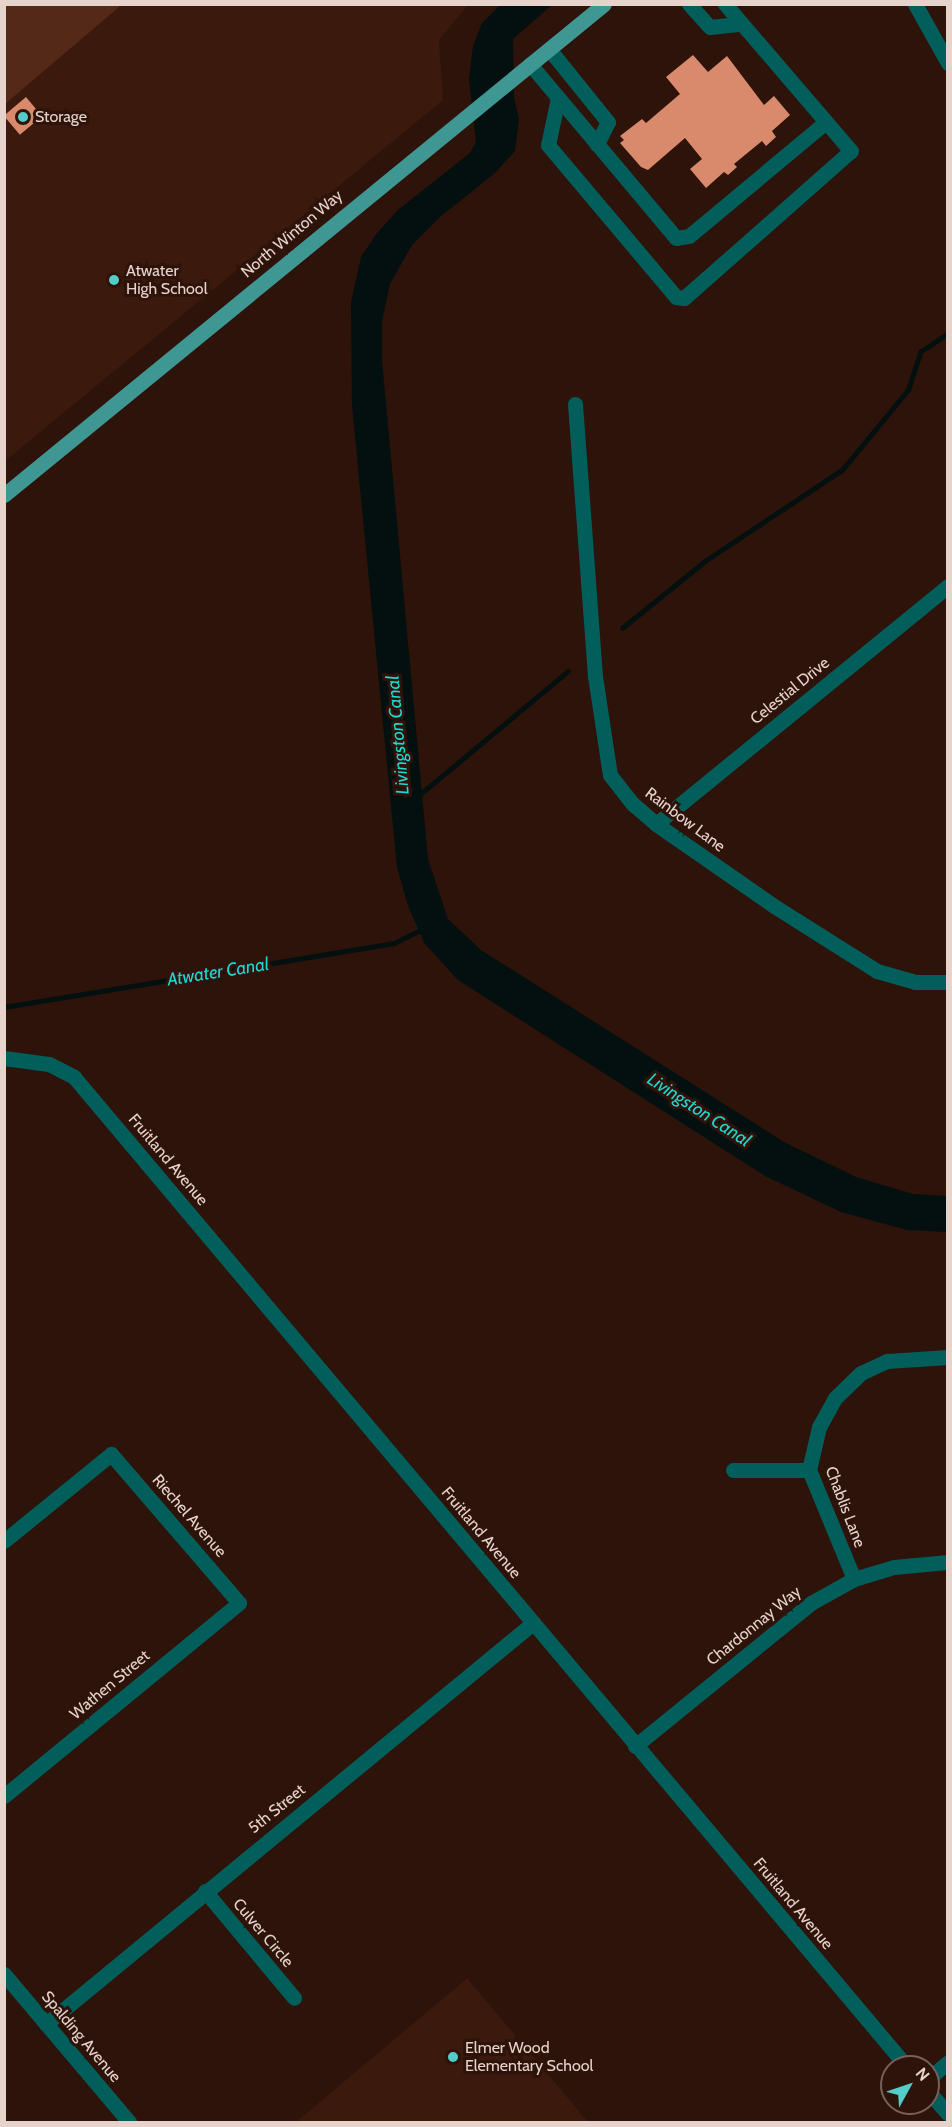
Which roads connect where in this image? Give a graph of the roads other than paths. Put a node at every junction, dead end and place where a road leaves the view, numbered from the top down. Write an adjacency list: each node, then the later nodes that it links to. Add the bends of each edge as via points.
1 (604, 4): 6 (main road, North Winton Way)
2 (689, 4): 5 (street, via 710,27)
3 (724, 4): 5 (street)
4 (915, 4): 7 (street)
5 (741, 24): 10 (street)
6 (549, 49): 8 (main road, North Winton Way); 11 (street, via 608,122)
7 (948, 63)
8 (526, 68): 9 (street); 13 (main road, North Winton Way)
9 (558, 98): 10 (street, via 548,145 680,299 850,154); 11 (street)
10 (826, 122): 11 (street, via 682,238 676,238)
11 (597, 144)
12 (575, 404): 15 (street, Rainbow Lane, via 603,742 610,775 633,804)
13 (4, 495)
14 (948, 585): 15 (street, Celestial Drive)
15 (656, 824): 16 (street, Rainbow Lane, via 877,971 915,982)
16 (948, 982)
17 (4, 1058): 25 (street, Fruitland Avenue, via 49,1064 74,1077)
18 (948, 1357): 20 (street, Chablis Lane, via 886,1361 861,1373 836,1398 819,1427)
19 (733, 1470): 20 (street)
20 (809, 1470): 23 (street, Chablis Lane)
21 (4, 1541): 24 (street, Riechel Avenue, via 111,1454)
22 (948, 1562): 23 (street, Chardonnay Way, via 894,1567)
23 (854, 1579): 26 (street, Chardonnay Way, via 810,1603)
24 (238, 1603): 27 (street, Wathen Street)
25 (533, 1623): 26 (street, Fruitland Avenue); 28 (street, 5th Street)
26 (636, 1746): 32 (street, Fruitland Avenue)
27 (4, 1796)
28 (205, 1891): 30 (street, Culver Circle); 31 (street, 5th Street)
29 (4, 1974): 31 (street, Spalding Avenue)
30 (294, 1998)
31 (46, 2024): 33 (street, Spalding Avenue)
32 (898, 2055)
33 (129, 2122)

